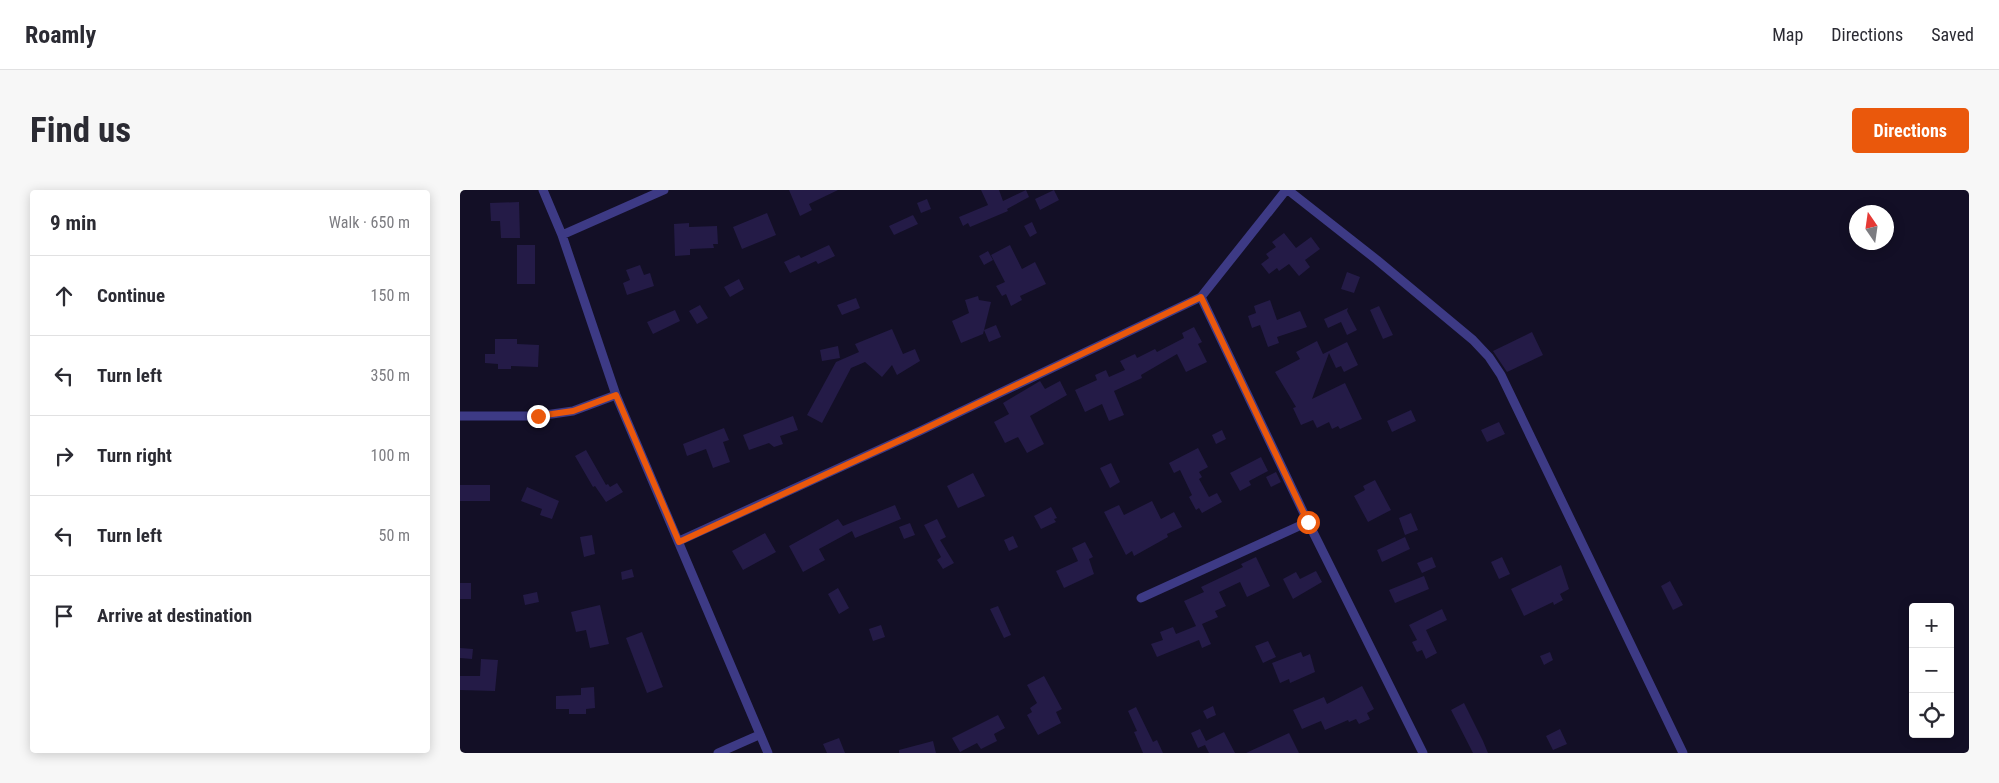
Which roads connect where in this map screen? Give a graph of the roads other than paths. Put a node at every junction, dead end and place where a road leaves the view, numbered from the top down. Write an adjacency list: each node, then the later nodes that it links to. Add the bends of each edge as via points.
1 (543, 190): 4 (street)
2 (664, 190): 4 (street)
3 (1287, 190): 5 (street); 15 (street, via 1430,303 1489,357)
4 (562, 235): 6 (street)
5 (1201, 297): 8 (street); 9 (street)
6 (616, 395): 7 (street, via 573,411 538,416); 9 (street)
7 (460, 416)
8 (1308, 522): 10 (street); 12 (street)
9 (679, 542): 11 (street)
10 (1141, 598)
11 (759, 735): 13 (street); 14 (street)
12 (1422, 752)
13 (718, 753)
14 (768, 753)
15 (1683, 753)

